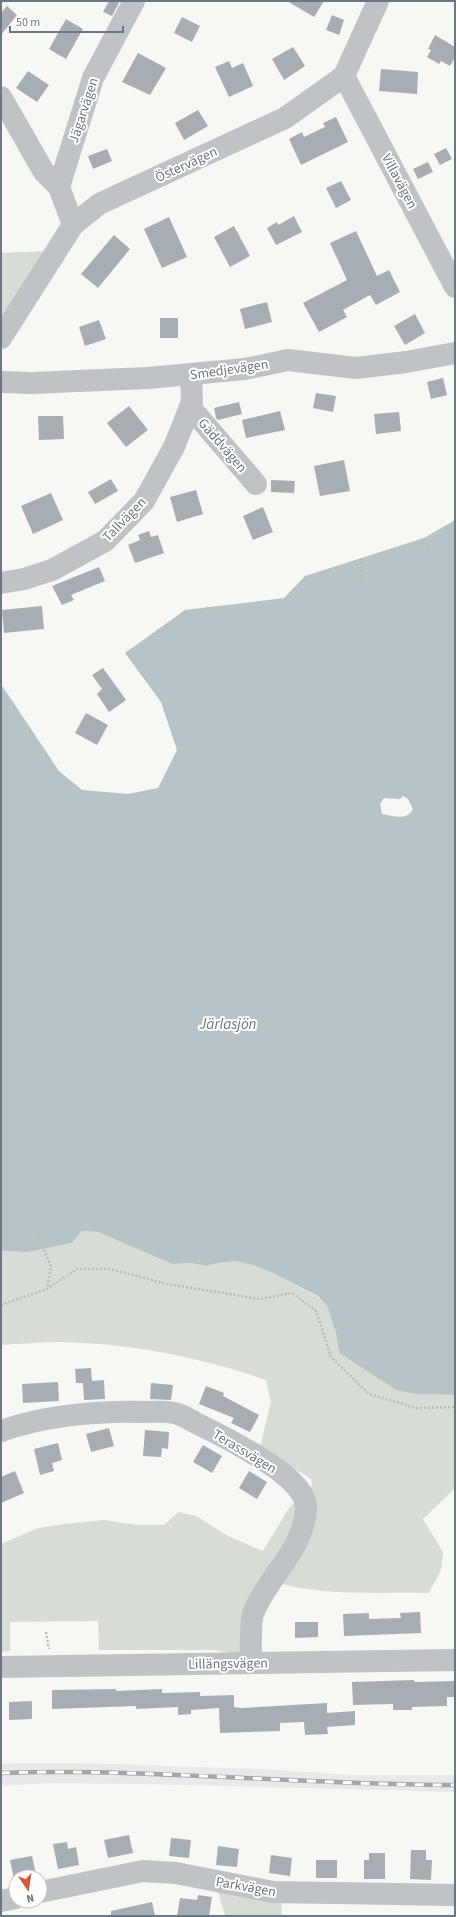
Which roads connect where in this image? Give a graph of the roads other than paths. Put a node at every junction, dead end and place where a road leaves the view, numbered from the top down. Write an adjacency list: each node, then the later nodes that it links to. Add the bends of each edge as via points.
1 (134, 1): 5 (street, Jägarvägen, via 93,78)
2 (378, 1): 3 (street)
3 (344, 76): 6 (street, Östervägen, via 285,118 99,204); 7 (street, Villavägen)
4 (1, 97): 5 (street, via 44,172)
5 (59, 187): 6 (street)
6 (73, 225): 8 (street, Östervägen)
7 (455, 287)
8 (1, 338)
9 (455, 353): 10 (street, Smedjevägen, via 356,368 288,360)
10 (191, 374): 11 (street, Smedjevägen, via 31,383); 12 (street, Tallvägen)
11 (1, 382)
12 (190, 407): 13 (street, Gäddvägen); 14 (street, Tallvägen, via 174,447 144,501 105,541 52,570 24,579)
13 (256, 484)
14 (1, 582)
15 (1, 1430): 17 (street, Terassvägen, via 30,1421 61,1416 125,1412 175,1413 216,1433 276,1468 298,1489 306,1502 306,1510 291,1554 272,1580 253,1615)
16 (455, 1660): 17 (street, Lillängsvägen)
17 (251, 1662): 18 (street, Lillängsvägen)
18 (1, 1667)
19 (48, 1890): 20 (street, Parkvägen, via 143,1871 176,1873 273,1892)
20 (455, 1895)

